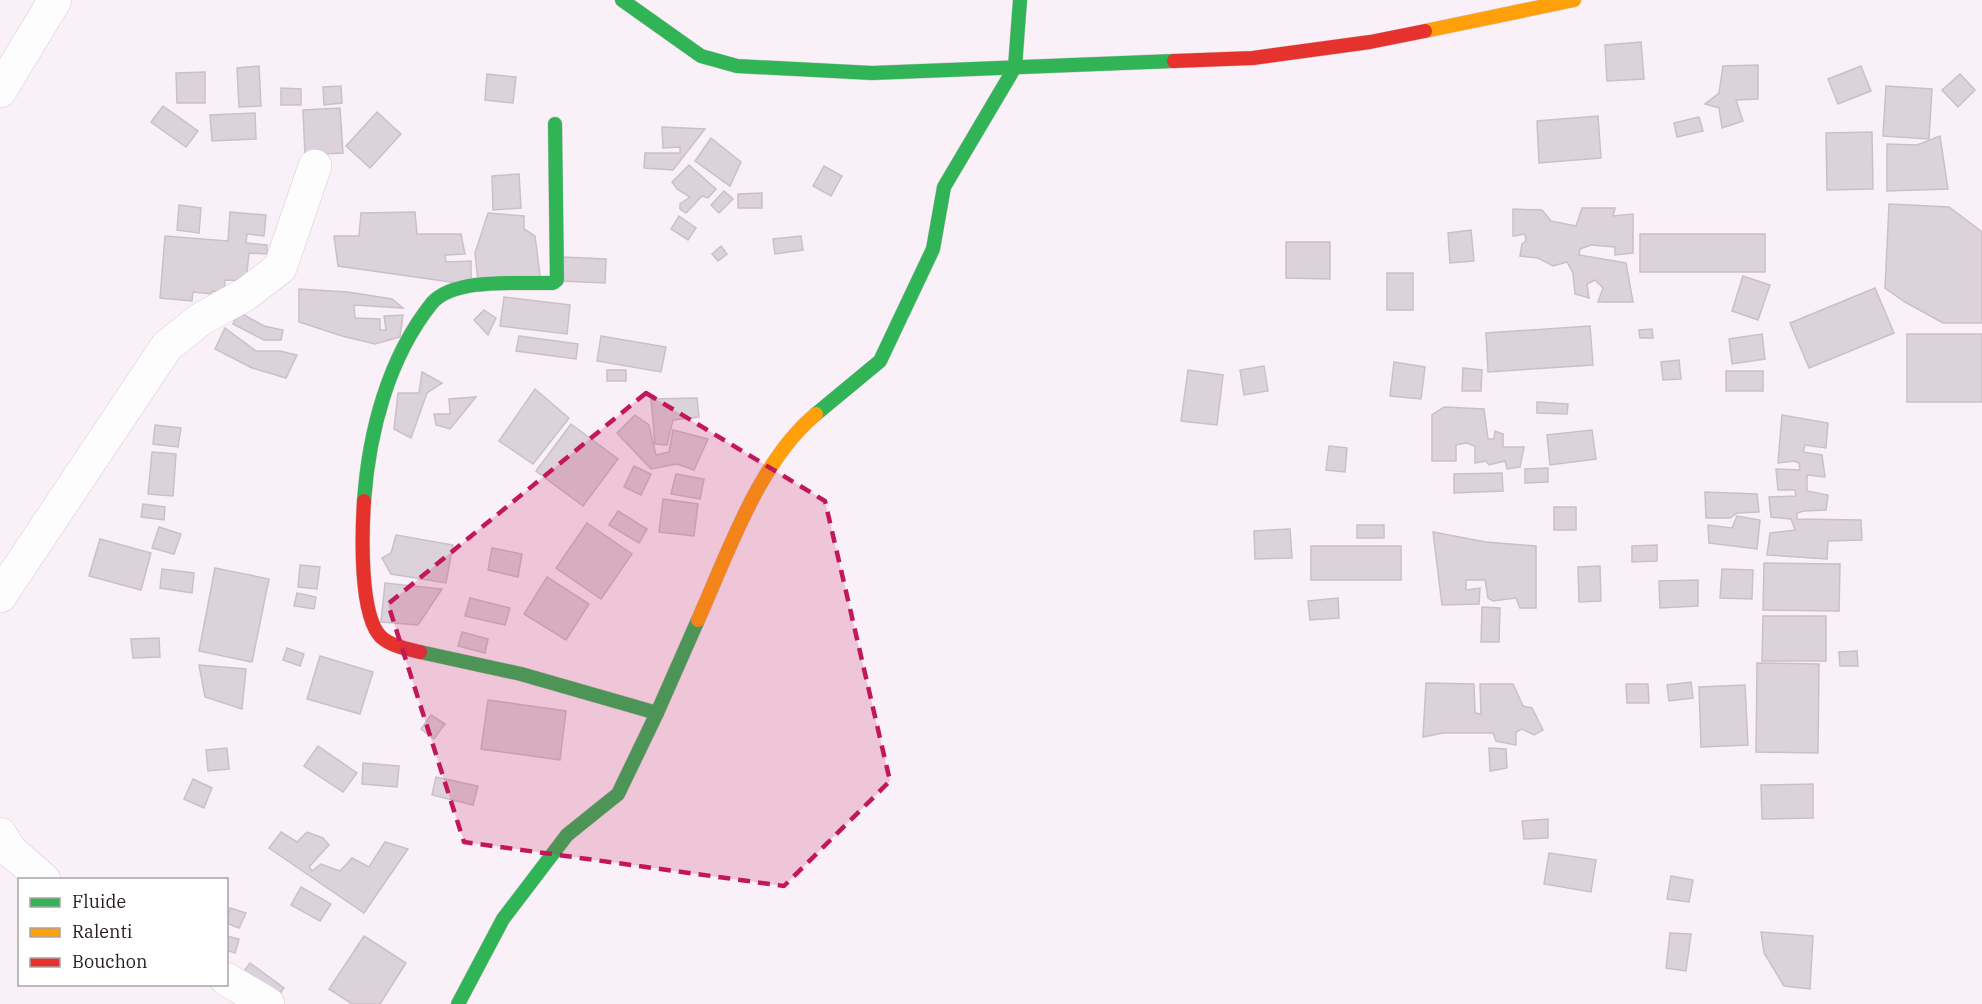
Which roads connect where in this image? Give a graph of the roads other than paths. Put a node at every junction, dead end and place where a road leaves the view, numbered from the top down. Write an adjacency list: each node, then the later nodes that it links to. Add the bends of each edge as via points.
1 (55, 0): 6 (street)
2 (622, 0): 5 (street, via 701,56 737,66 872,73)
3 (1020, 0): 5 (street)
4 (1574, 0): 5 (street, via 1370,42 1253,58)
5 (1014, 67): 10 (street, via 944,188 933,249 880,361 800,428 775,460 747,509)
6 (0, 91)
7 (555, 124): 10 (street, via 554,283 459,287 438,296 407,340 388,382 365,478 363,564 368,612 383,640)
8 (315, 166): 9 (street, via 280,268 167,346)
9 (0, 596)
10 (657, 713): 15 (street, via 618,794 567,835 503,919)
11 (0, 834): 12 (street, via 10,850)
12 (43, 878)
13 (228, 980): 14 (street)
14 (268, 1004)
15 (458, 1004)

